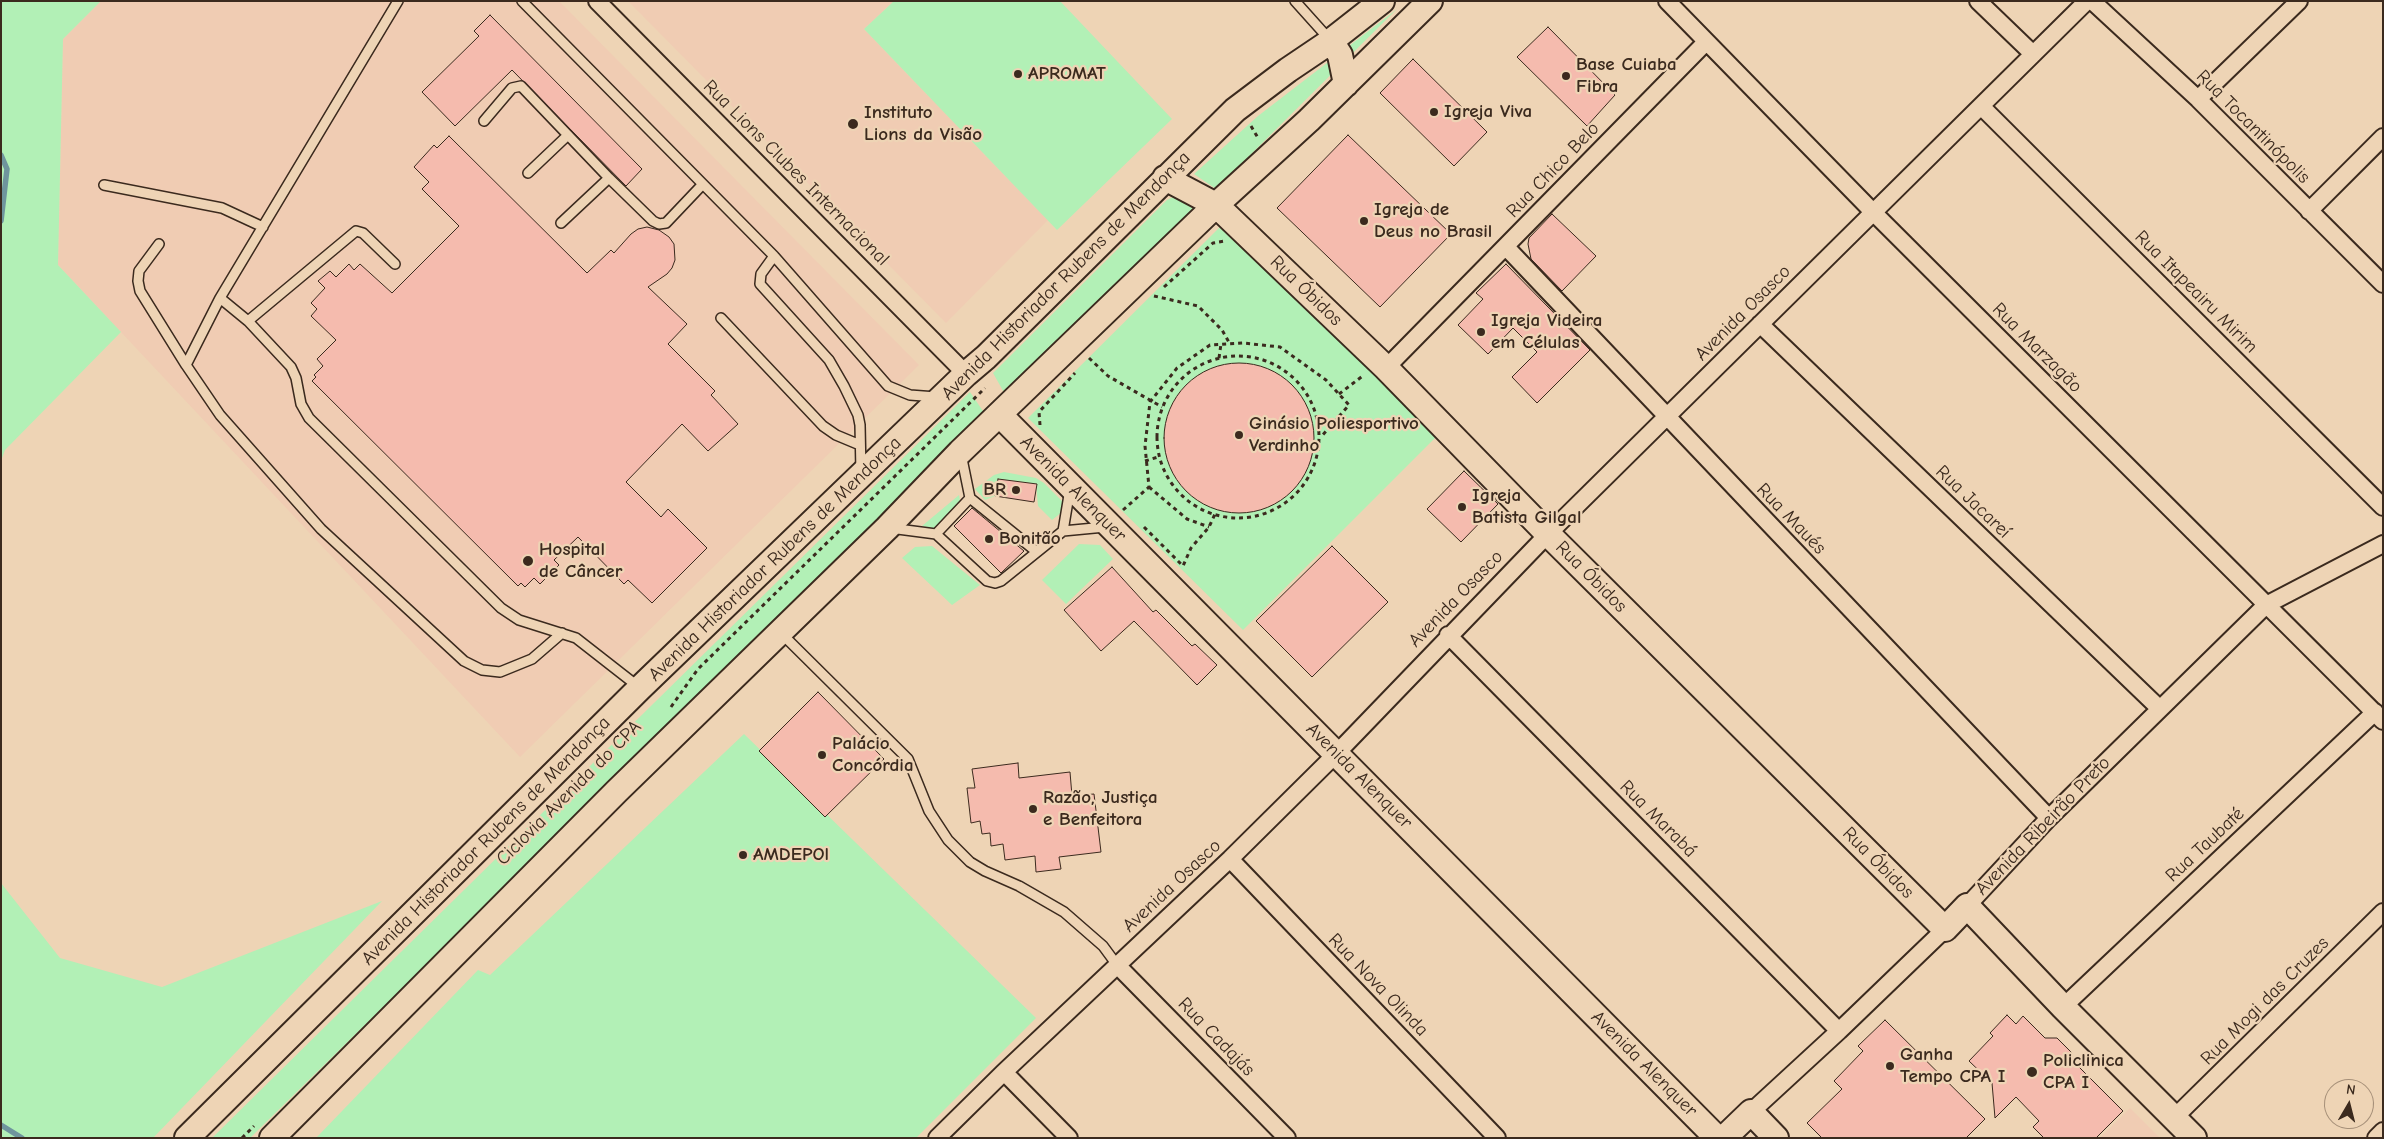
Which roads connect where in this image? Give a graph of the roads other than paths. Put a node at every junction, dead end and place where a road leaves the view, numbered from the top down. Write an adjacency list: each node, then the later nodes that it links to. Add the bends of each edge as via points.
1 (398, 1): 30 (lane)
2 (522, 1): 24 (lane)
3 (597, 1): 42 (street, Rua Lions Clubes Internacional)
4 (1295, 1): 12 (lane)
5 (1382, 1): 12 (main road, Avenida Historiador Rubens de Mendonça)
6 (1430, 1): 15 (main road)
7 (1667, 1): 13 (street, Rua Marzagão)
8 (1978, 1): 14 (street)
9 (2087, 1): 14 (street, Avenida Osasco)
10 (2092, 1): 16 (street, Rua Tocantinópolis)
11 (2299, 1): 16 (street)
12 (1331, 41): 15 (main road, via 1340,54); 23 (main road, Avenida Historiador Rubens de Mendonça, via 1235,110)
13 (1706, 42): 28 (street, Rua Marzagão); 32 (street, Rua Chico Belo)
14 (2033, 54): 17 (street, Avenida Osasco)
15 (1346, 84): 26 (main road)
16 (2198, 99): 27 (street, Rua Tocantinópolis)
17 (1981, 106): 28 (street, Avenida Osasco); 51 (street, Rua Itapeairu Mirim)
18 (484, 121): 19 (lane, via 512,88 521,86)
19 (568, 135): 21 (lane); 22 (lane)
20 (2383, 137): 27 (street)
21 (528, 173)
22 (609, 178): 24 (lane, via 659,224 666,223); 29 (lane)
23 (1165, 178): 26 (main road, Rua Óbidos); 42 (main road, Avenida Historiador Rubens de Mendonça)
24 (703, 184): 33 (lane)
25 (104, 185): 30 (lane, via 222,208)
26 (1216, 205): 41 (main road, Rua Óbidos); 44 (main road)
27 (2309, 211): 35 (street, Rua Tocantinópolis)
28 (1873, 212): 39 (street, Avenida Osasco); 59 (street, Rua Marzagão)
29 (561, 223)
30 (263, 227): 36 (lane)
31 (159, 244): 40 (lane, via 139,271 140,291)
32 (1506, 247): 41 (street, Rua Chico Belo); 45 (street, Rua Maués)
33 (774, 256): 43 (lane, via 888,386 910,395); 46 (lane, via 761,274 760,284 829,360 858,415)
34 (395, 264): 38 (lane, via 363,233 356,231)
35 (2383, 284)
36 (220, 298): 38 (lane); 40 (lane)
37 (721, 318): 46 (lane, via 823,426)
38 (248, 321): 61 (lane, via 291,367 300,404 309,418 343,452 501,608 519,620)
39 (1760, 324): 45 (street, Avenida Osasco); 64 (street, Rua Jacareí)
40 (186, 365): 61 (lane, via 220,415 321,529 464,661 482,670 500,672 532,659)
41 (1378, 369): 56 (main road, Rua Óbidos)
42 (966, 374): 43 (main road, Avenida Historiador Rubens de Mendonça)
43 (943, 397): 48 (main road, Avenida Historiador Rubens de Mendonça)
44 (1000, 415): 47 (main road); 49 (main road, Avenida Alenquer)
45 (1666, 417): 56 (street, Avenida Osasco); 67 (street, Rua Maués)
46 (860, 445): 48 (lane)
47 (960, 452): 50 (lane); 53 (main road)
48 (861, 477): 63 (main road, Avenida Historiador Rubens de Mendonça)
49 (1070, 486): 52 (main road, Avenida Alenquer); 54 (lane)
50 (970, 498): 55 (lane); 58 (lane)
51 (2383, 507)
52 (1114, 519): 54 (lane); 66 (main road, Avenida Alenquer)
53 (887, 528): 55 (lane); 60 (main road)
54 (1063, 531): 58 (lane)
55 (936, 534): 58 (lane, via 988,581 995,583)
56 (1548, 534): 62 (street, Avenida Osasco); 71 (main road, Rua Óbidos)
57 (2383, 544): 59 (street, Avenida Ribeirão Preto)
58 (1037, 552)
59 (2266, 605): 64 (street, Avenida Ribeirão Preto); 65 (street, Rua Marzagão)
60 (780, 632): 72 (lane, via 908,759 930,811 948,840 970,862 1064,912 1103,946); 78 (main road)
61 (562, 633): 63 (lane, via 576,638)
62 (1448, 635): 66 (street, Avenida Osasco); 74 (street, Rua Marabá)
63 (640, 688): 80 (main road, Avenida Historiador Rubens de Mendonça)
64 (2159, 708): 67 (street, Avenida Ribeirão Preto)
65 (2379, 716): 73 (street, Rua Taubaté)
66 (1337, 753): 68 (street, Avenida Osasco); 85 (main road, Avenida Alenquer)
67 (2049, 818): 69 (street, Avenida Ribeirão Preto)
68 (1230, 859): 72 (street, Avenida Osasco); 84 (street, Rua Nova Olinda)
69 (1967, 906): 71 (main road, Avenida Ribeirão Preto); 73 (main road)
70 (2383, 912): 77 (street, Rua Mogi das Cruzes)
71 (1945, 929): 74 (street, Avenida Ribeirão Preto)
72 (1117, 964): 75 (street, Avenida Osasco); 83 (street, Rua Cadajás)
73 (2063, 1007): 77 (main road)
74 (1840, 1031): 76 (street, Avenida Ribeirão Preto)
75 (1004, 1072): 81 (street, Avenida Osasco); 82 (street)
76 (1751, 1112): 86 (main road, Avenida Ribeirão Preto); 87 (main road)
77 (2174, 1118): 88 (main road)
78 (264, 1131)
79 (2383, 1131): 89 (street)
80 (187, 1138)
81 (937, 1138)
82 (1070, 1138)
83 (1287, 1138)
84 (1497, 1138)
85 (1716, 1138)
86 (1724, 1138)
87 (1776, 1138)
88 (2194, 1138)
89 (2376, 1138)

